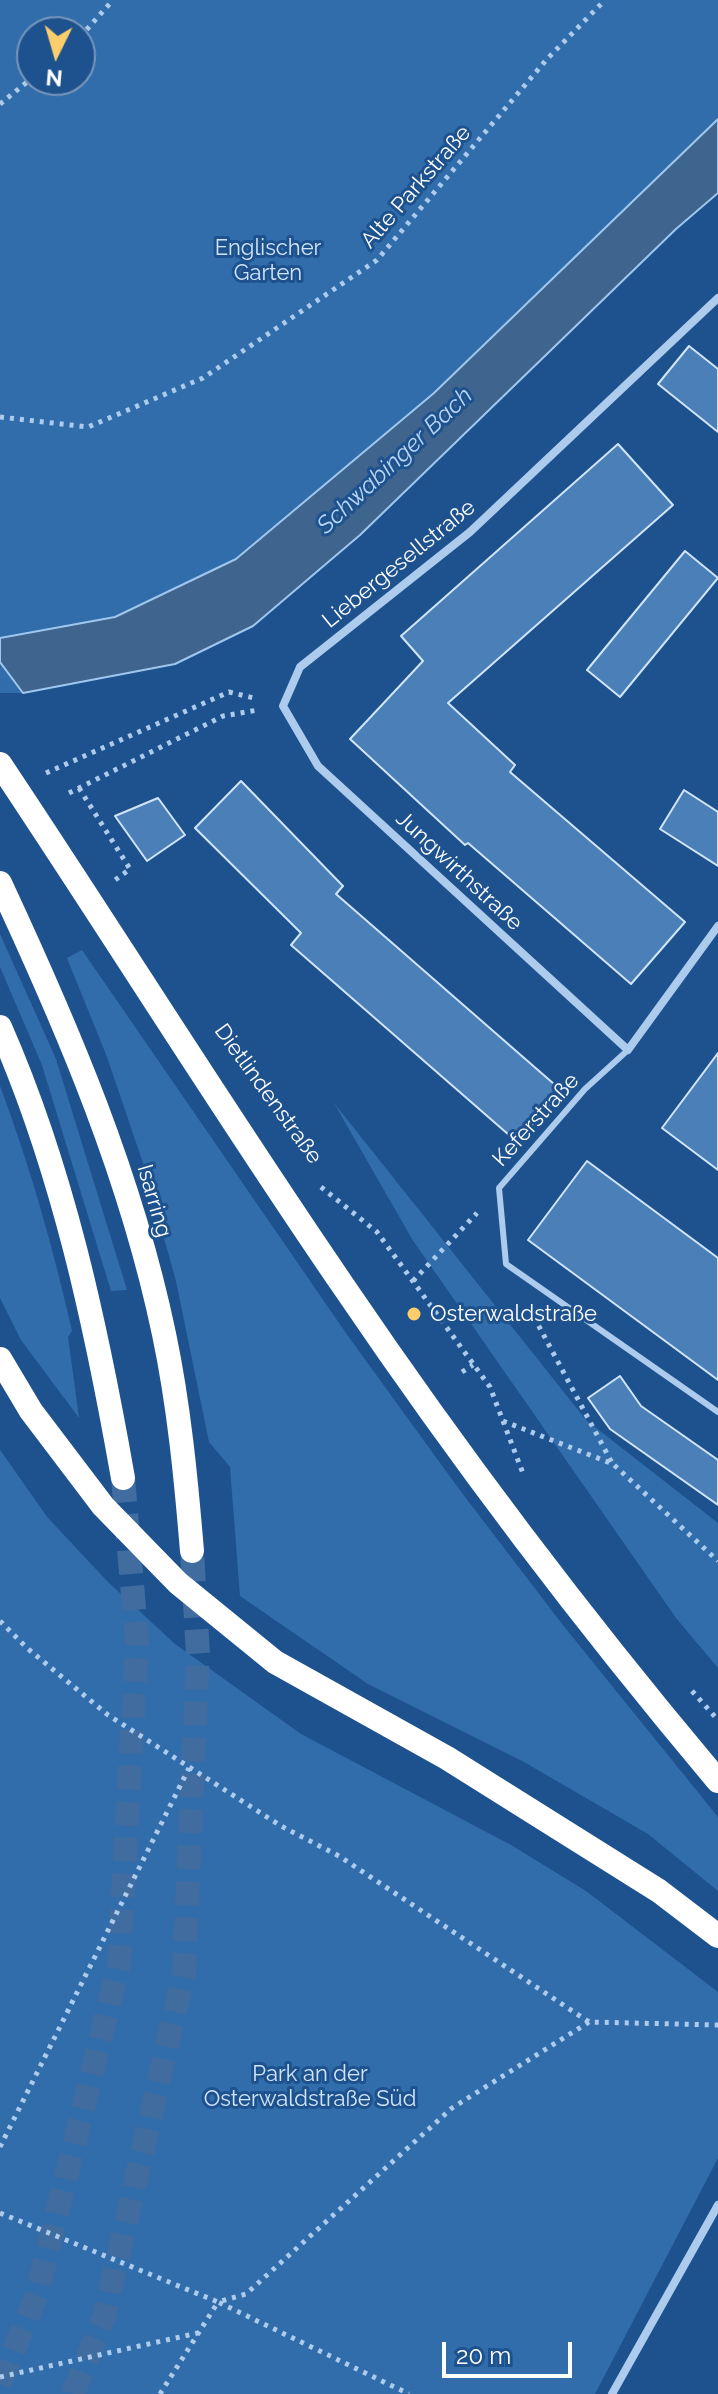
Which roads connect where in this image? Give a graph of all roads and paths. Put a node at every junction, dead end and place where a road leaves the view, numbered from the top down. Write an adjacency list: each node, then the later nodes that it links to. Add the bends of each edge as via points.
1 (113, 0): 3 (path)
2 (605, 0): 7 (path, Alte Parkstraße, via 547,59 377,260 203,378 88,427)
3 (96, 19)
4 (16, 91): 5 (path)
5 (0, 104)
6 (718, 298): 8 (street, Liebergesellstraße, via 470,532 300,667)
7 (0, 417)
8 (283, 706): 10 (path, via 229,692); 11 (path, via 223,716); 17 (street, Jungwirthstraße, via 318,766)
9 (0, 764): 38 (highway, via 363,1315 537,1555)
10 (35, 778)
11 (79, 788): 12 (path); 13 (path)
12 (69, 793)
13 (130, 869)
14 (0, 883): 32 (highway, Isarring, via 71,1036 121,1176 164,1334)
15 (718, 926): 17 (street, Keferstraße)
16 (0, 1027): 30 (highway, via 57,1184 101,1355)
17 (628, 1050): 19 (lane, Keferstraße, via 585,1089)
18 (311, 1179): 20 (path, Dietlindenstraße)
19 (499, 1188): 22 (lane, Keferstraße); 23 (path)
20 (384, 1243): 21 (path); 23 (path, Dietlindenstraße)
21 (375, 1249)
22 (506, 1264): 27 (lane); 29 (path)
23 (413, 1281): 25 (path, Dietlindenstraße)
24 (0, 1359): 39 (highway, via 31,1411 103,1506 178,1583 275,1662 447,1758 659,1891)
25 (473, 1365): 26 (path); 28 (path, Dietlindenstraße, via 490,1387)
26 (462, 1372)
27 (718, 1412)
28 (503, 1421): 29 (path); 31 (path, Dietlindenstraße)
29 (613, 1464): 33 (path)
30 (123, 1478)
31 (528, 1487)
32 (192, 1551)
33 (718, 1561)
34 (0, 1621): 37 (path, via 108,1715)
35 (690, 1688): 36 (path)
36 (718, 1720)
37 (189, 1768): 40 (path, via 339,1856); 42 (path)
38 (718, 1781)
39 (718, 1936)
40 (589, 2022): 41 (path); 45 (path, via 452,2108 246,2294)
41 (718, 2025)
42 (0, 2147)
43 (718, 2205): 51 (street)
44 (0, 2213): 45 (path)
45 (218, 2302): 46 (path); 48 (path)
46 (198, 2333): 47 (path); 49 (path)
47 (0, 2377)
48 (394, 2391): 50 (path)
49 (160, 2394)
50 (409, 2394)
51 (612, 2394)

